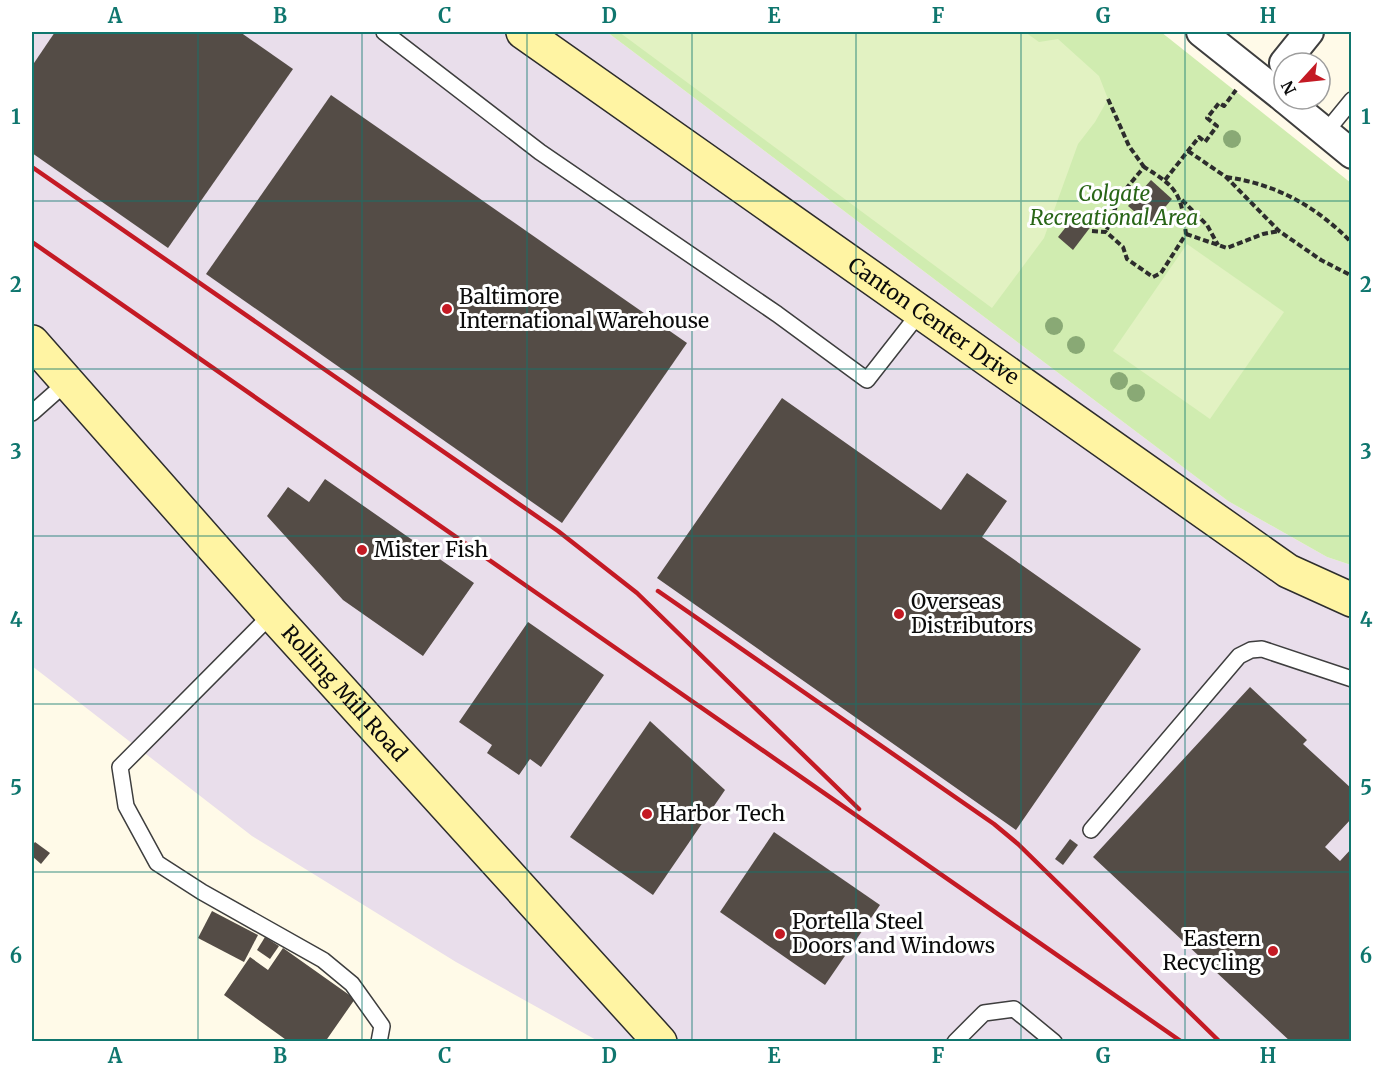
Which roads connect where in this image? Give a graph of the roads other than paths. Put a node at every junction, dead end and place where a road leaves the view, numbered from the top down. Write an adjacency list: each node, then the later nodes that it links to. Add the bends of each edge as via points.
1 (384, 32): 11 (lane, via 540,152 867,380)
2 (523, 32): 11 (street, Canton Center Drive)
3 (1201, 32): 6 (street)
4 (1309, 32): 5 (street)
5 (1296, 51)
6 (1272, 77)
7 (1352, 100): 9 (lane)
8 (1305, 111): 9 (street)
9 (1325, 133): 10 (street)
10 (1352, 154)
11 (921, 311): 15 (street, Canton Center Drive, via 1288,571)
12 (32, 342): 13 (street, Rolling Mill Road)
13 (67, 382): 14 (lane); 16 (street, Rolling Mill Road)
14 (32, 412)
15 (1352, 600)
16 (272, 614): 19 (lane, via 120,768 126,806 157,862 323,960 352,984 382,1026); 20 (street, Rolling Mill Road)
17 (1352, 679): 18 (lane, via 1262,649 1239,656)
18 (1091, 830)
19 (379, 1041)
20 (660, 1041)
21 (955, 1041): 22 (lane, via 984,1013 1014,1009)
22 (1054, 1041)

